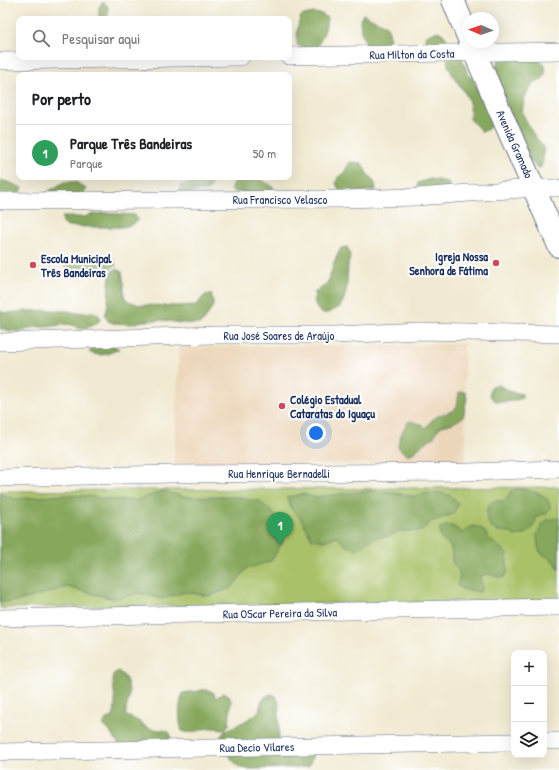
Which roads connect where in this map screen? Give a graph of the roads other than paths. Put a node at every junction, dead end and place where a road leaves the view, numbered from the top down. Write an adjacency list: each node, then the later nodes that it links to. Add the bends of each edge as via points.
1 (453, 0): 2 (street, Avenida Gramado)
2 (463, 23)
3 (463, 45): 7 (street, Rua Milton da Costa)
4 (499, 46): 6 (street, Rua Milton da Costa)
5 (474, 48): 10 (street, Avenida Gramado)
6 (559, 51)
7 (292, 56)
8 (60, 60): 9 (street)
9 (0, 61)
10 (534, 188): 11 (street, Rua Francisco Velasco); 12 (street, Rua Francisco Velasco, via 417,197 342,199); 13 (street, Avenida Gramado)
11 (559, 188)
12 (0, 201)
13 (559, 246)
14 (559, 334): 15 (street, Rua José Soares de Araújo, via 420,332)
15 (0, 342)
16 (559, 469): 17 (street, Rua Henrique Bernadelli)
17 (0, 478)
18 (559, 607): 19 (street, Rua OScar Pereira da Silva)
19 (0, 618)
20 (547, 741): 21 (street)
21 (559, 741)
22 (511, 742): 23 (street, Rua Decio Vilares)
23 (0, 752)

